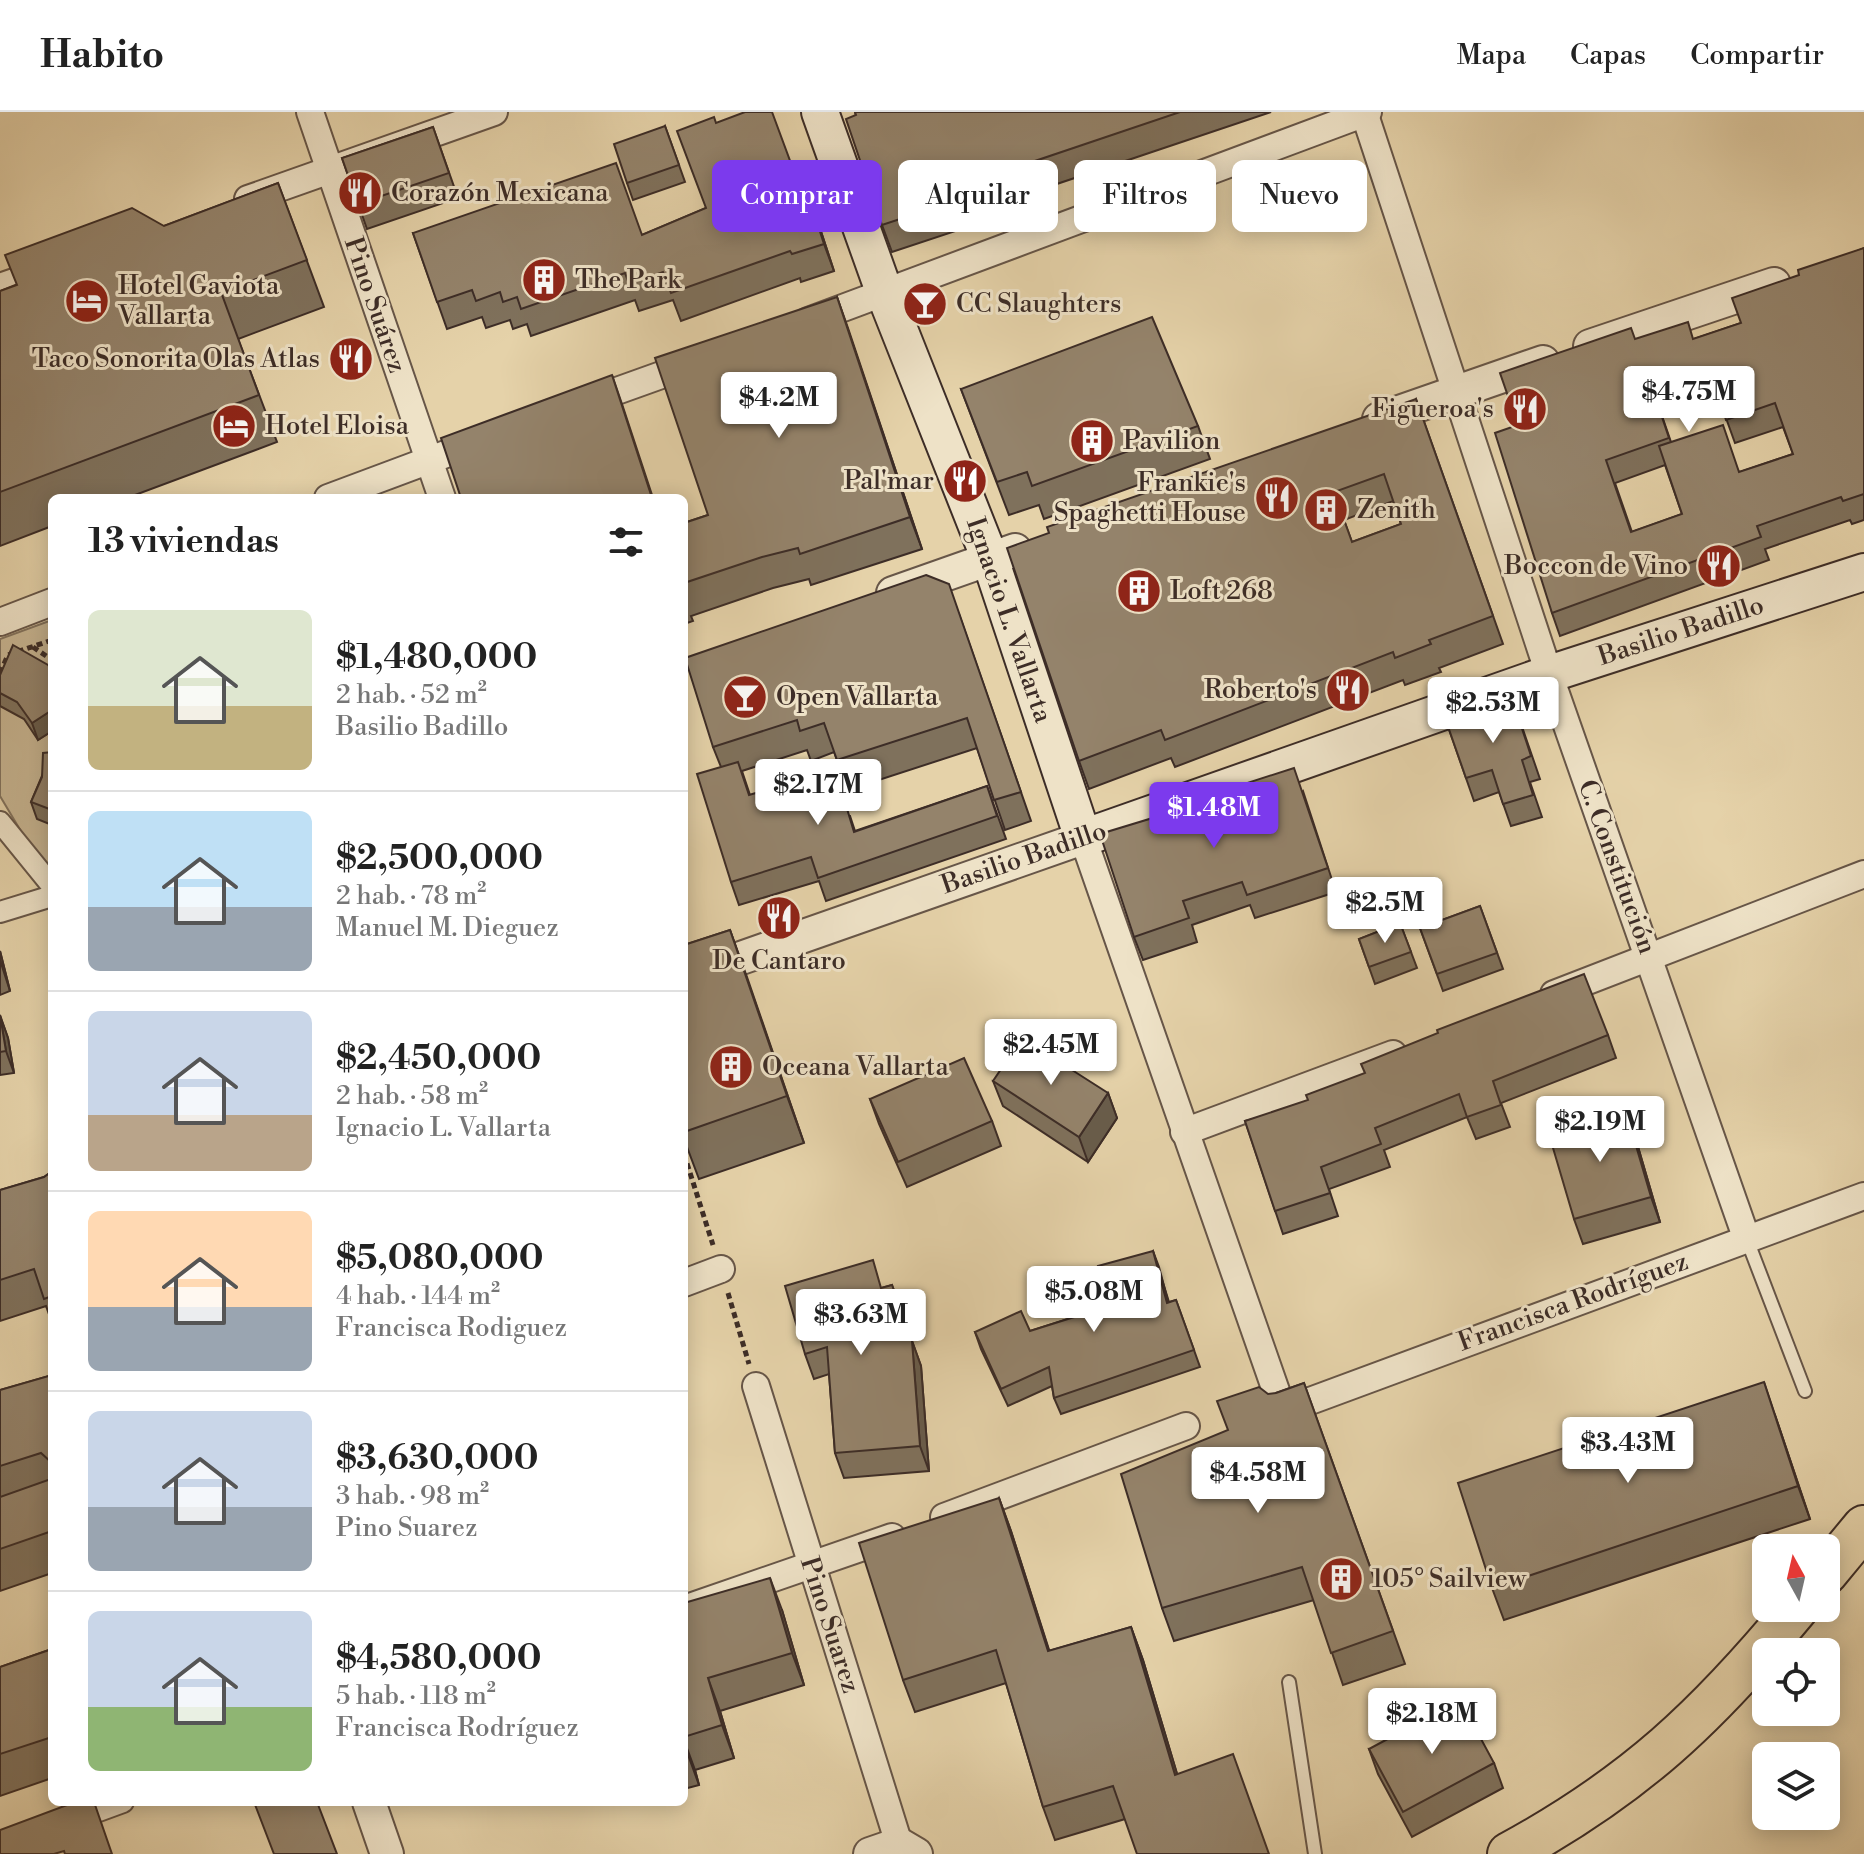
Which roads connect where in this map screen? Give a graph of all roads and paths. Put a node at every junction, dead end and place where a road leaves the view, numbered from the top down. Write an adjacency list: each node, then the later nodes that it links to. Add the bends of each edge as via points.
1 (310, 112): 5 (street, Pino Suárez)
2 (494, 112): 5 (street)
3 (820, 112): 10 (main road, Ignacio L. Vallarta)
4 (1365, 112): 10 (street); 13 (street, C. Constitución)
5 (329, 170): 6 (street); 17 (street, Pino Suárez)
6 (224, 207)
7 (75, 261): 9 (street)
8 (1804, 274): 13 (street)
9 (0, 287)
10 (885, 294): 11 (street); 21 (main road, Ignacio L. Vallarta)
11 (782, 331)
12 (723, 353): 14 (street)
13 (1458, 391): 15 (street); 28 (street, C. Constitución)
14 (561, 411)
15 (1356, 427)
16 (502, 433): 17 (street)
17 (428, 460): 18 (street); 19 (street, Pino Suárez)
18 (343, 494)
19 (441, 494)
20 (1049, 538): 21 (street)
21 (990, 559): 24 (street); 30 (main road, Ignacio L. Vallarta)
22 (1864, 572): 28 (main road, Basilio Badillo)
23 (48, 604): 25 (street)
24 (859, 605)
25 (0, 622)
26 (48, 641): 27 (path, via 8,655)
27 (0, 673)
28 (1549, 674): 30 (main road, Basilio Badillo); 35 (street, C. Constitución)
29 (0, 822): 32 (street)
30 (1083, 838): 36 (street, Basilio Badillo); 39 (street, Ignacio L. Vallarta)
31 (1864, 874): 35 (street)
32 (48, 881)
33 (48, 897): 34 (street)
34 (0, 912)
35 (1650, 958): 37 (street); 41 (street, C. Constitución)
36 (688, 977)
37 (1534, 1001)
38 (1417, 1045): 39 (street)
39 (1184, 1132): 46 (street, Ignacio L. Vallarta)
40 (1864, 1196): 41 (street, Francisca Rodríguez)
41 (1746, 1237): 45 (lane, C. Constitución); 46 (street, Francisca Rodríguez)
42 (721, 1269): 43 (street)
43 (688, 1281)
44 (756, 1386): 50 (street, Pino Suarez)
45 (1805, 1391)
46 (1283, 1411)
47 (1186, 1426): 50 (street)
48 (1864, 1527): 49 (main road)
49 (1840, 1556)
50 (811, 1567): 51 (street); 57 (street, Pino Suarez)
51 (688, 1608)
52 (1785, 1622): 60 (main road, via 1695,1723 1639,1772 1566,1823)
53 (1289, 1682): 59 (lane)
54 (112, 1806): 56 (street)
55 (370, 1806): 58 (street)
56 (55, 1827)
57 (895, 1851)
58 (387, 1854)
59 (1315, 1854)
60 (1509, 1854)

